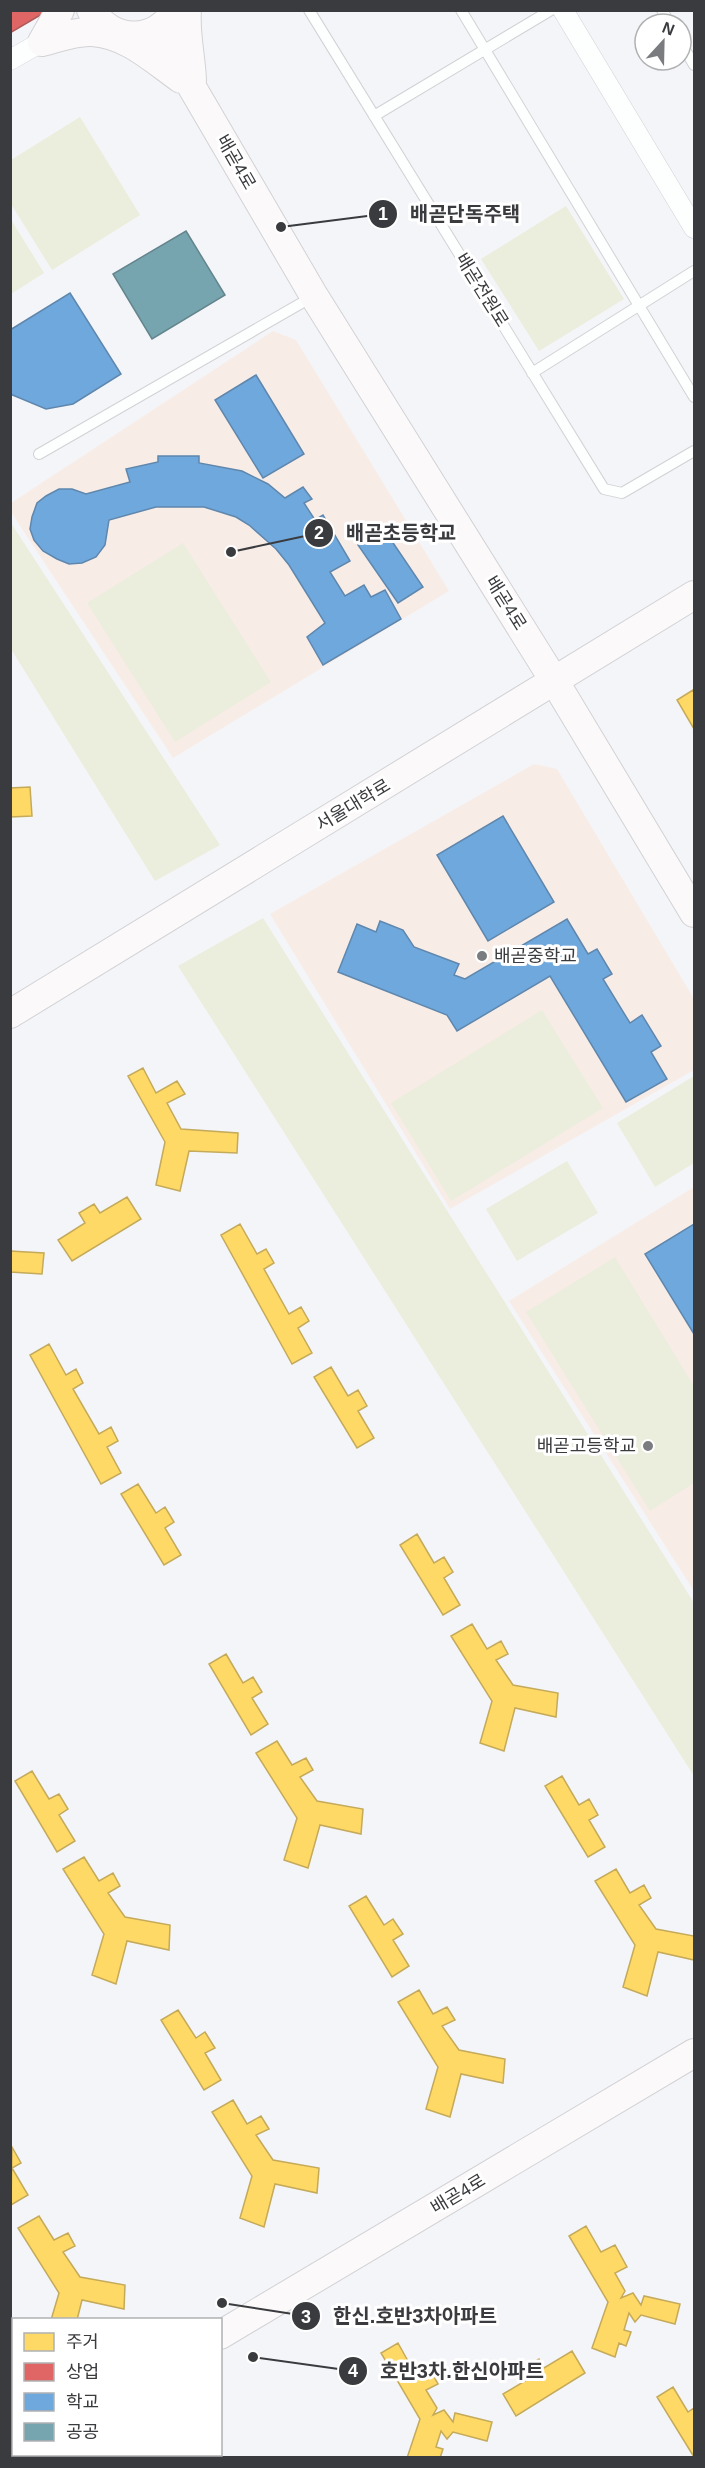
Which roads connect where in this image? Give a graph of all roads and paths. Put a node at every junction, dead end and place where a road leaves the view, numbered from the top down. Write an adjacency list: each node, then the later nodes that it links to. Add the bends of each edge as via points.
1 (60, 10): 9 (main road)
2 (187, 10): 12 (main road, via 185,28)
3 (309, 10): 13 (lane, 배곧전원로)
4 (462, 10): 10 (lane)
5 (550, 10): 10 (lane)
6 (563, 10): 14 (street)
7 (91, 11): 8 (main road, 배곧4로, via 102,25 133,36 150,33); 9 (street, 배곧4로)
8 (167, 20): 12 (main road, 배곧4로)
9 (42, 42): 11 (street, 배곧4로); 12 (main road, via 75,33 108,35 146,52)
10 (485, 49): 13 (lane); 17 (lane)
11 (10, 60)
12 (192, 88): 16 (main road, 배곧4로)
13 (374, 116): 18 (lane, 배곧전원로)
14 (694, 228)
15 (694, 271): 17 (lane)
16 (314, 296): 21 (lane); 23 (main road, 배곧4로)
17 (639, 305): 18 (lane); 19 (lane)
18 (532, 373): 20 (lane, 배곧전원로, via 604,489 621,493)
19 (694, 397)
20 (694, 451)
21 (39, 454)
22 (694, 595): 23 (main road, 서울대학로)
23 (555, 682): 24 (main road, 배곧4로); 25 (main road, 서울대학로)
24 (694, 913)
25 (10, 1014)
26 (694, 2053): 27 (main road, 배곧4로)
27 (222, 2334)

